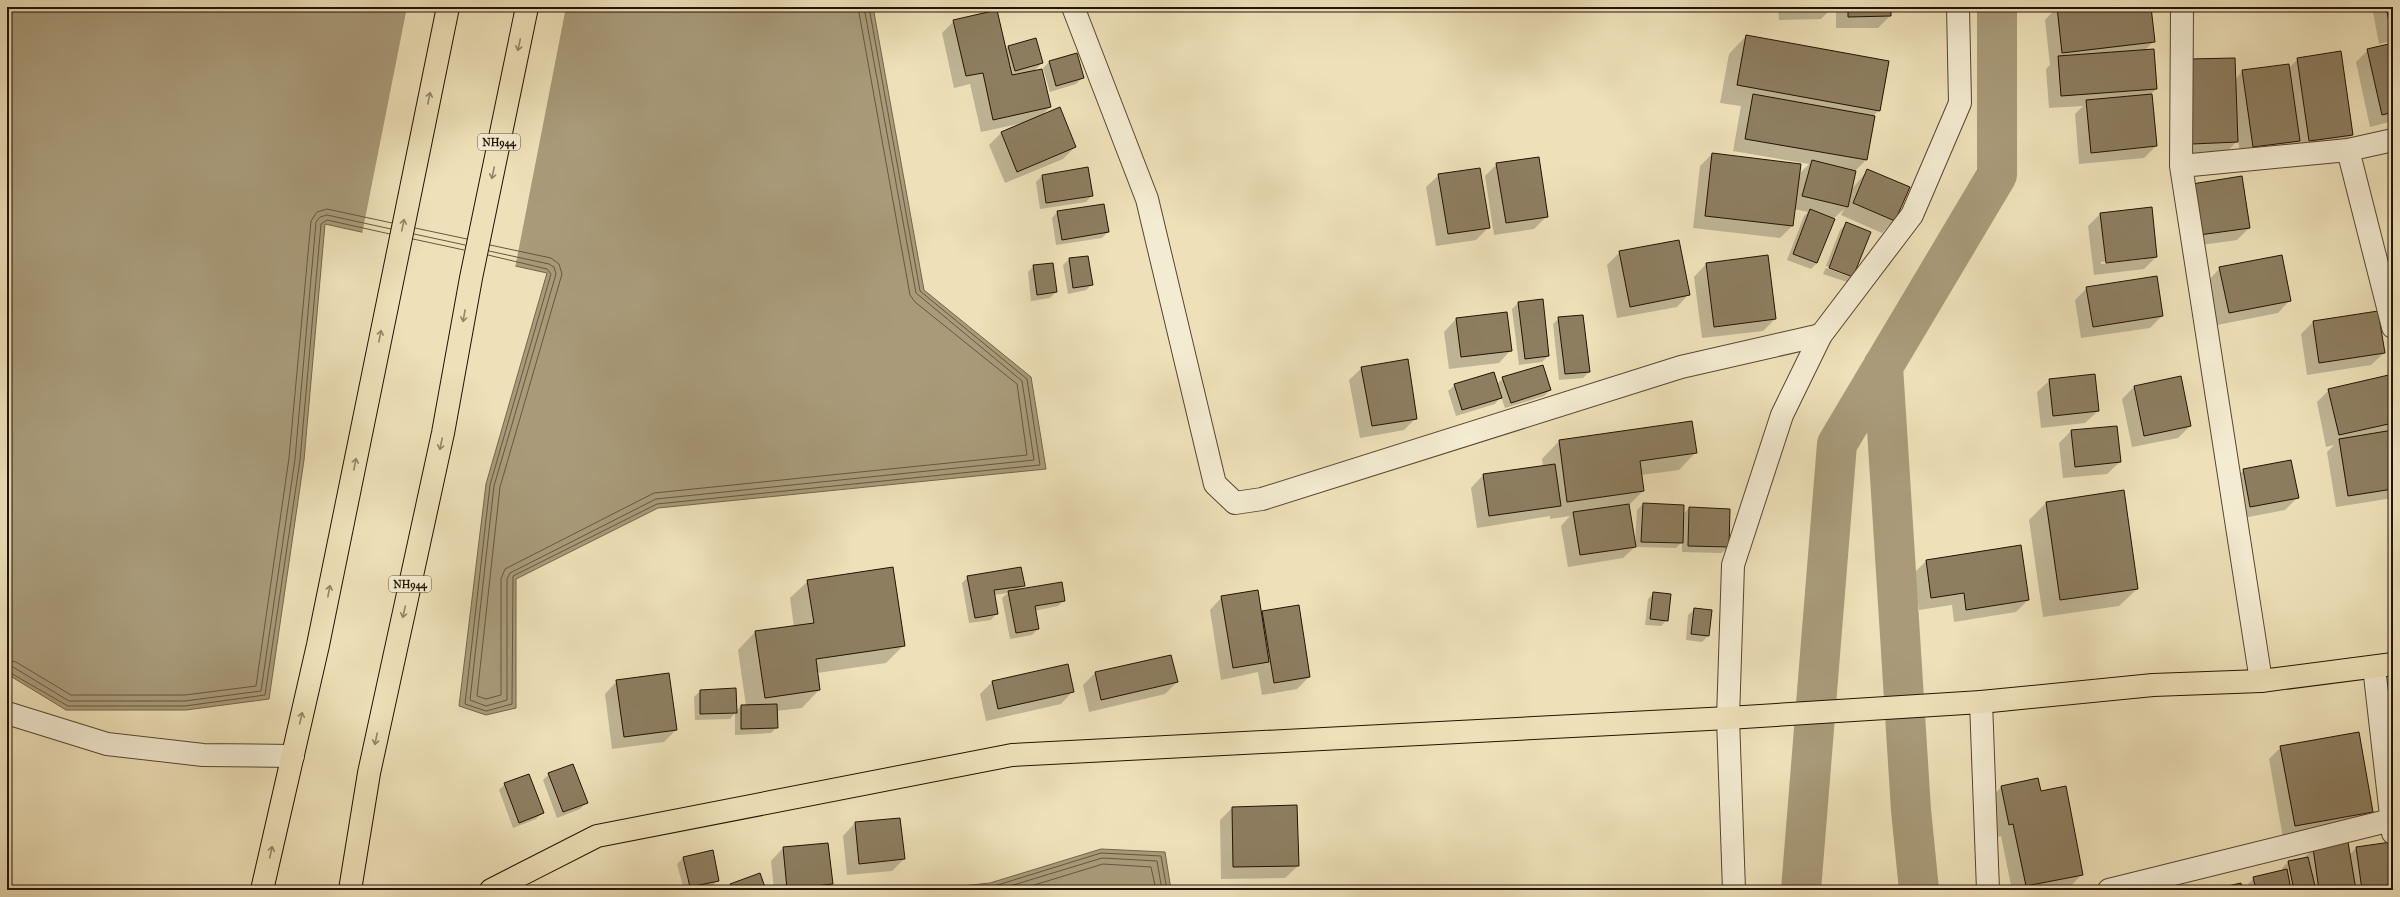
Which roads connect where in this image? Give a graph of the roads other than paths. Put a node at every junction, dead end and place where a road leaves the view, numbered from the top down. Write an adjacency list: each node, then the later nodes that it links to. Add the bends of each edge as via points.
1 (448, 7): 16 (main road, one-way to 1)
2 (526, 7): 19 (main road, NH944 / NH944, one-way to 19, via 471,278 443,433 369,773)
3 (1073, 7): 10 (street, via 1147,199 1215,484 1235,503 1262,499 1681,367)
4 (1958, 7): 10 (street, via 1960,103 1912,215)
5 (2182, 7): 8 (street)
6 (2393, 140): 7 (street)
7 (2348, 150): 8 (street); 9 (street)
8 (2181, 166): 12 (street)
9 (2393, 327)
10 (1820, 335): 15 (street, via 1782,415 1733,565)
11 (2384, 665): 12 (main road); 17 (street)
12 (2261, 681): 13 (main road, via 2154,685)
13 (1981, 702): 15 (main road); 22 (street)
14 (7, 713): 16 (street, via 107,744 203,755)
15 (1728, 718): 20 (main road, via 1012,755 597,836); 21 (street)
16 (293, 756): 18 (main road, one-way to 16)
17 (2392, 827): 23 (street)
18 (262, 890)
19 (350, 890)
20 (491, 890)
21 (1734, 890)
22 (1988, 890)
23 (2109, 890)

